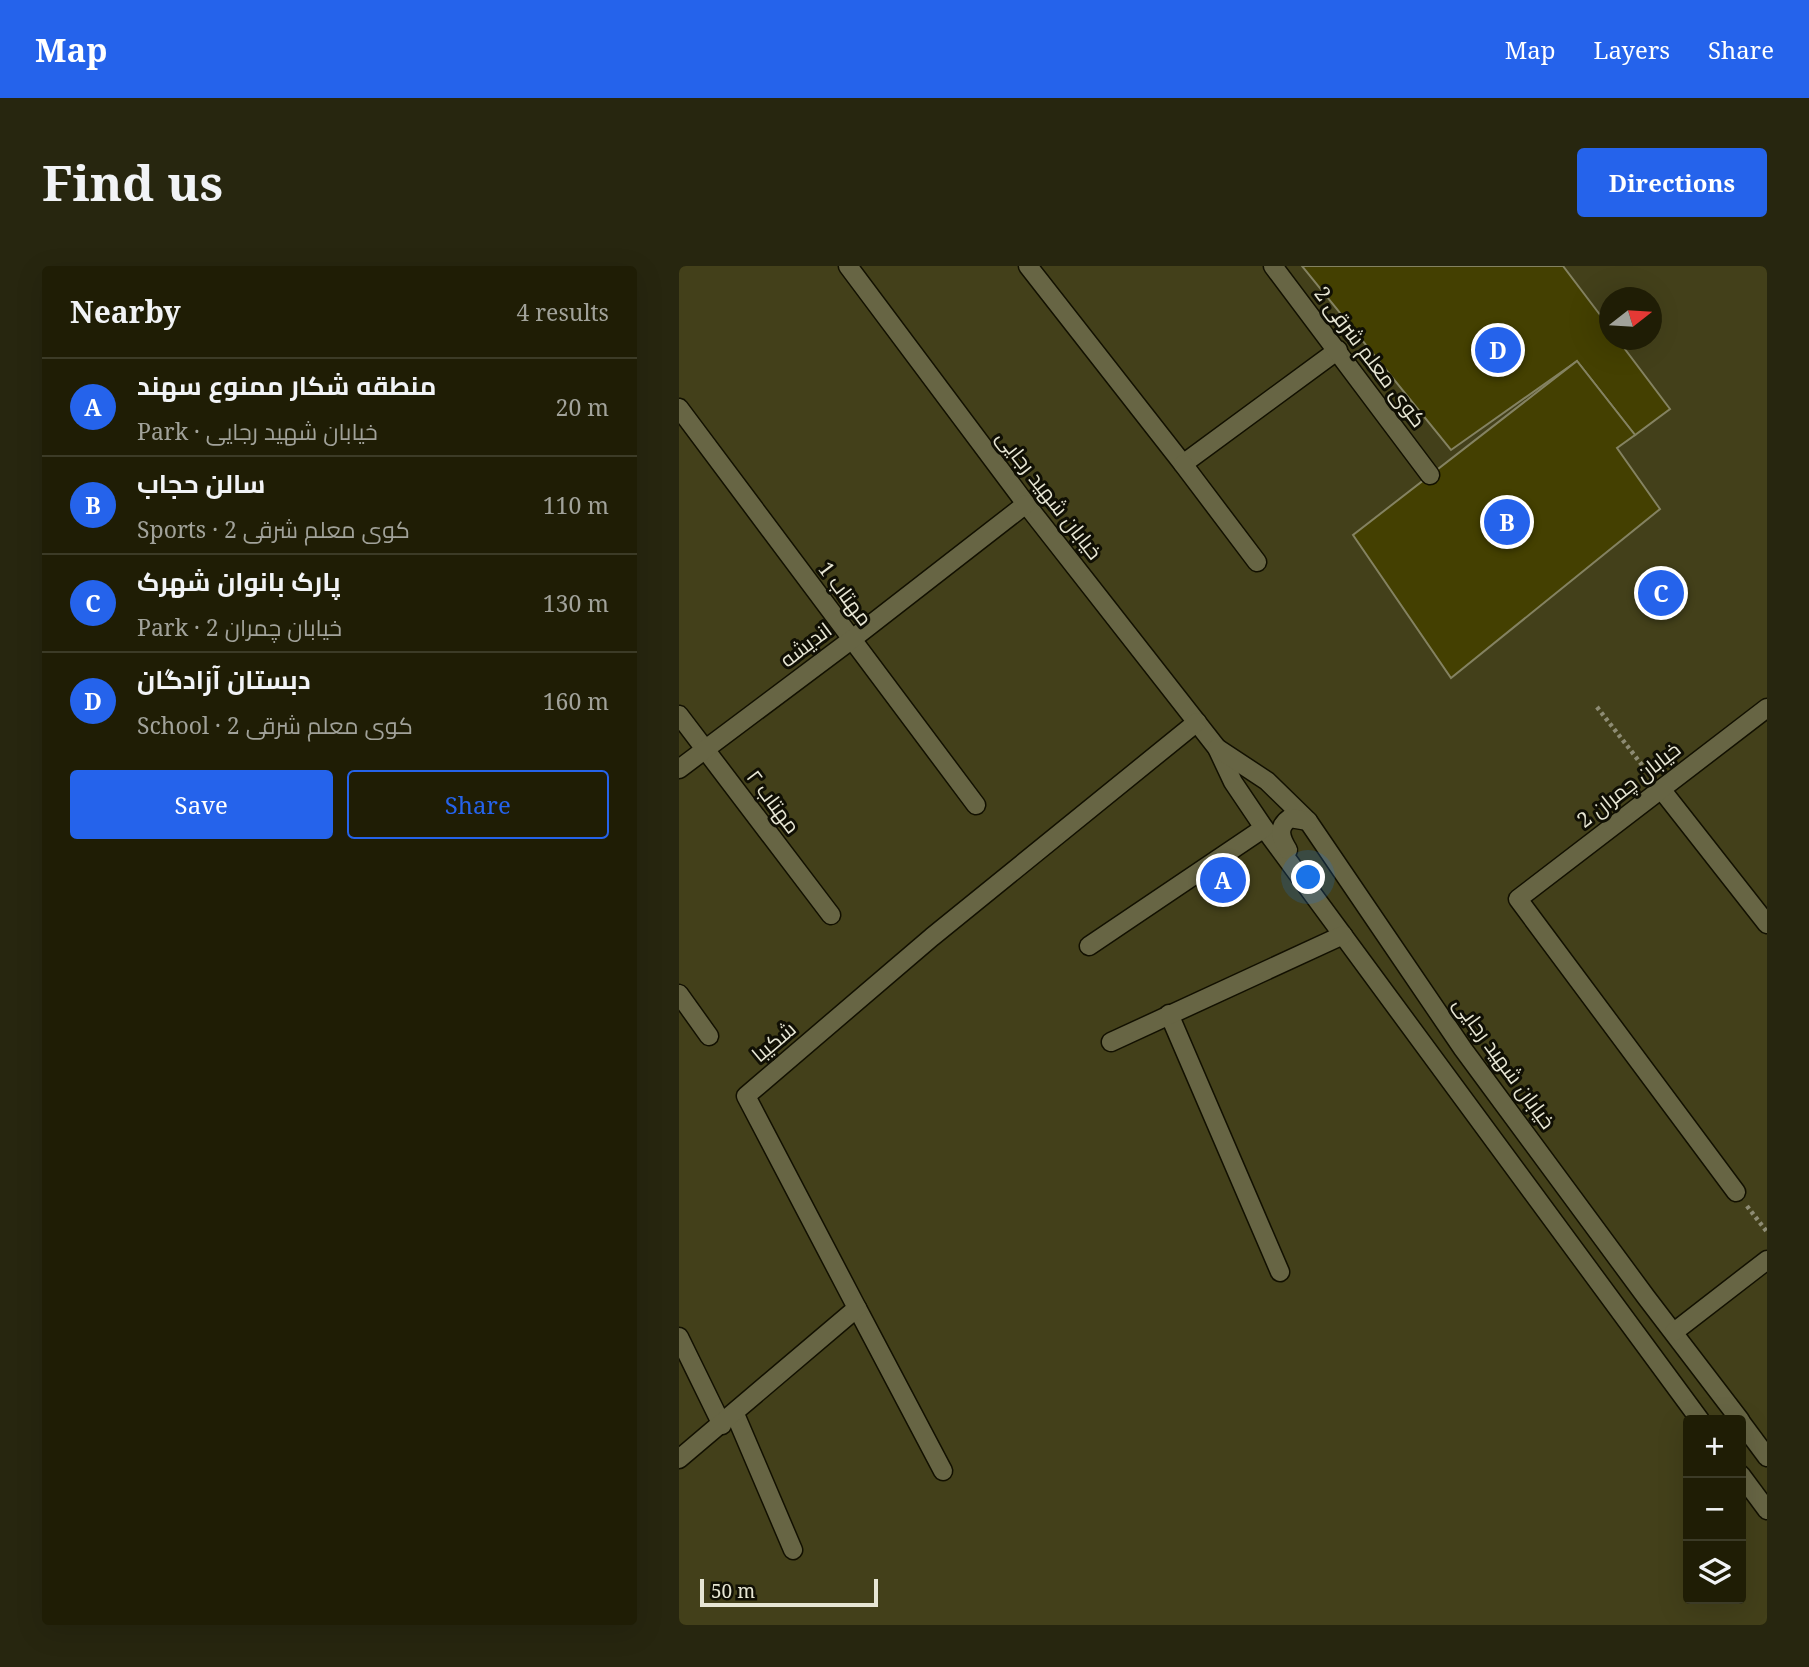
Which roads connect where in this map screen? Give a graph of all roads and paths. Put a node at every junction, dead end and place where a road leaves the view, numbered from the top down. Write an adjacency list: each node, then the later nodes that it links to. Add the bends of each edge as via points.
1 (848, 266): 8 (street, خیابان شهید رجایی)
2 (1028, 266): 6 (street)
3 (1273, 266): 4 (street, کوی معلم شرقی 2)
4 (1338, 350): 6 (street); 7 (street, کوی معلم شرقی 2)
5 (679, 408): 10 (street, مهتاب 1)
6 (1183, 464): 9 (street)
7 (1430, 475)
8 (1026, 504): 10 (street, اندیشه); 14 (street, خیابان شهید رجایی)
9 (1257, 562)
10 (851, 640): 16 (street, اندیشه); 19 (street, مهتاب 1)
11 (1597, 707): 18 (path)
12 (1767, 708): 18 (street, خیابان چمران 2)
13 (679, 715): 16 (street, مهتاب ۲)
14 (1197, 722): 15 (street, خیابان شهید رجایی); 35 (street, شکیبا, via 932,937 746,1096)
15 (1217, 748): 20 (street, خیابان شهید رجایی, via 1267,781); 21 (street, خیابان شهید رجایی)
16 (705, 750): 17 (street, اندیشه); 23 (street, مهتاب ۲)
17 (679, 769)
18 (1661, 789): 24 (street); 31 (street, خیابان چمران 2, via 1518,899)
19 (976, 805)
20 (1308, 821): 22 (street, via 1290,818 1280,828); 36 (street, خیابان شهید رجایی, via 1463,1049)
21 (1264, 828): 22 (street, خیابان شهید رجایی); 26 (street)
22 (1304, 881): 25 (street, خیابان شهید رجایی)
23 (831, 915)
24 (1767, 924)
25 (1343, 934): 28 (street); 38 (street, خیابان شهید رجایی)
26 (1089, 946)
27 (679, 994): 29 (street)
28 (1169, 1014): 30 (street); 34 (street)
29 (709, 1036)
30 (1111, 1042)
31 (1736, 1192): 32 (path)
32 (1767, 1232)
33 (1767, 1260): 36 (street)
34 (1280, 1272)
35 (857, 1308): 40 (street); 44 (street)
36 (1674, 1332): 39 (street, خیابان شهید رجایی)
37 (679, 1337): 40 (street)
38 (1696, 1415)
39 (1736, 1415)
40 (728, 1419): 43 (street); 47 (street)
41 (1746, 1429): 42 (street, خیابان شهید رجایی)
42 (1767, 1457)
43 (679, 1459)
44 (943, 1471)
45 (1743, 1478): 46 (street)
46 (1767, 1510)
47 (793, 1550)

